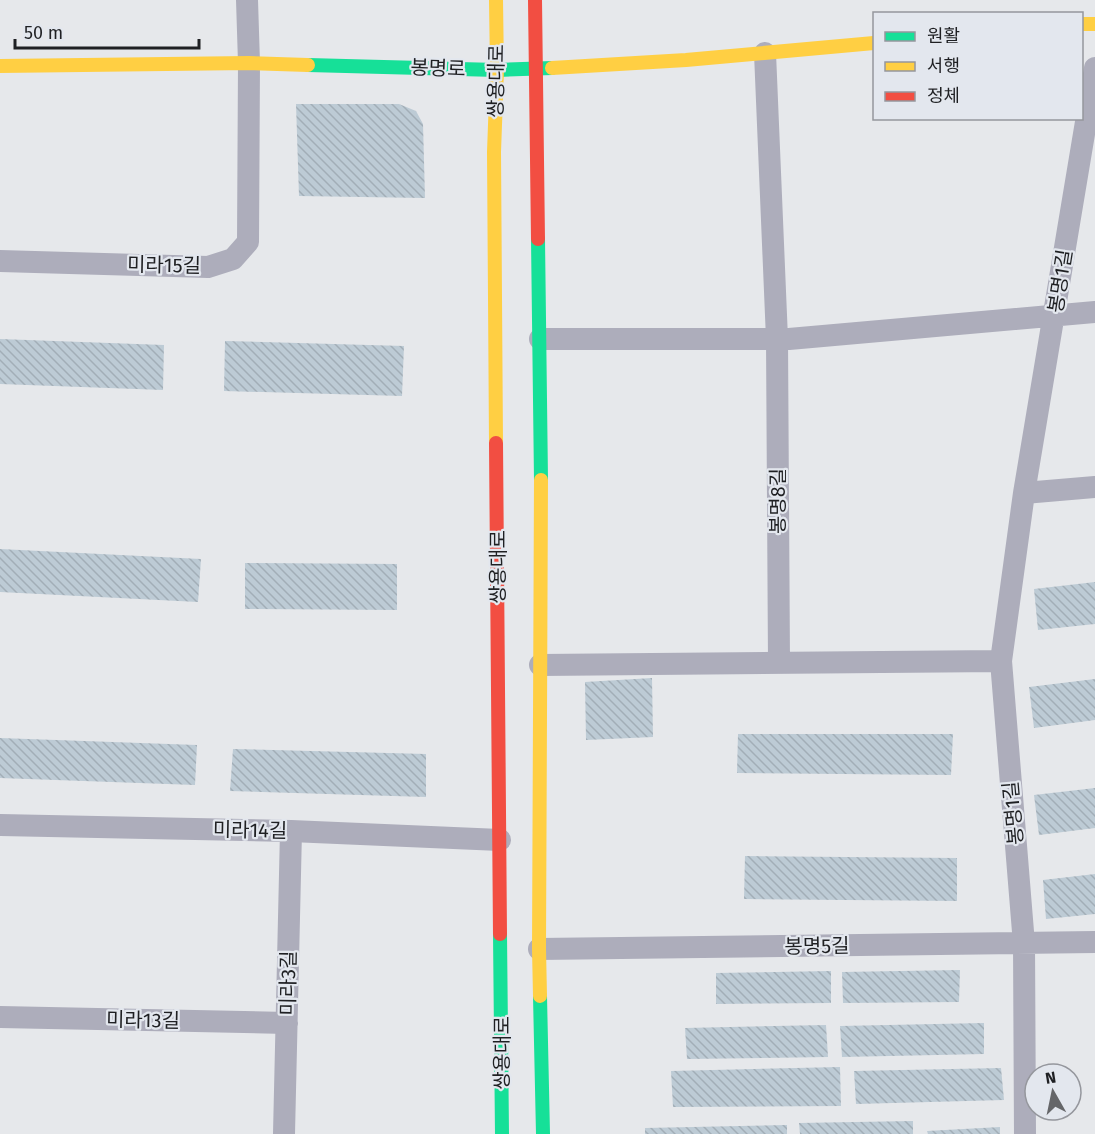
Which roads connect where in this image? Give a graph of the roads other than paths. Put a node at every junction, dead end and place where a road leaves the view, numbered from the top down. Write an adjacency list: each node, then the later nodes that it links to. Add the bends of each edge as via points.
1 (247, 0): 6 (street, 미라15길)
2 (496, 0): 9 (main road, 쌍용대로)
3 (535, 0): 10 (main road, 쌍용대로)
4 (873, 43): 5 (main road, 봉명로)
5 (765, 53): 10 (main road, 봉명로); 15 (street, 봉명8길)
6 (249, 63): 7 (main road, 봉명로); 9 (main road, 봉명로); 11 (street, 미라15길, via 248,242 233,259 208,267)
7 (0, 66)
8 (1095, 68): 13 (street, 봉명1길)
9 (497, 70): 10 (main road, 봉명로); 23 (main road, 쌍용대로, via 494,152)
10 (537, 70): 14 (main road, 쌍용대로)
11 (0, 261)
12 (1095, 312): 13 (street)
13 (1054, 316): 15 (street); 17 (street, 봉명1길)
14 (540, 339): 15 (street); 20 (main road, 쌍용대로)
15 (777, 339): 19 (street, 봉명8길)
16 (1095, 487): 17 (street)
17 (1024, 493): 18 (street, 봉명1길)
18 (1001, 661): 19 (street); 25 (street, 봉명1길)
19 (779, 663): 20 (street)
20 (540, 665): 26 (main road, 쌍용대로)
21 (0, 825): 22 (street, 미라14길)
22 (291, 831): 23 (street, 미라14길); 28 (street, 미라3길)
23 (500, 840): 30 (main road, 쌍용대로)
24 (1095, 942): 25 (street, 봉명5길)
25 (1024, 944): 26 (street, 봉명5길); 32 (street, 봉명1길)
26 (539, 949): 31 (main road, 쌍용대로)
27 (0, 1017): 28 (street, 미라13길)
28 (287, 1023): 29 (street, 미라3길)
29 (284, 1134)
30 (502, 1134)
31 (543, 1134)
32 (1025, 1134)

